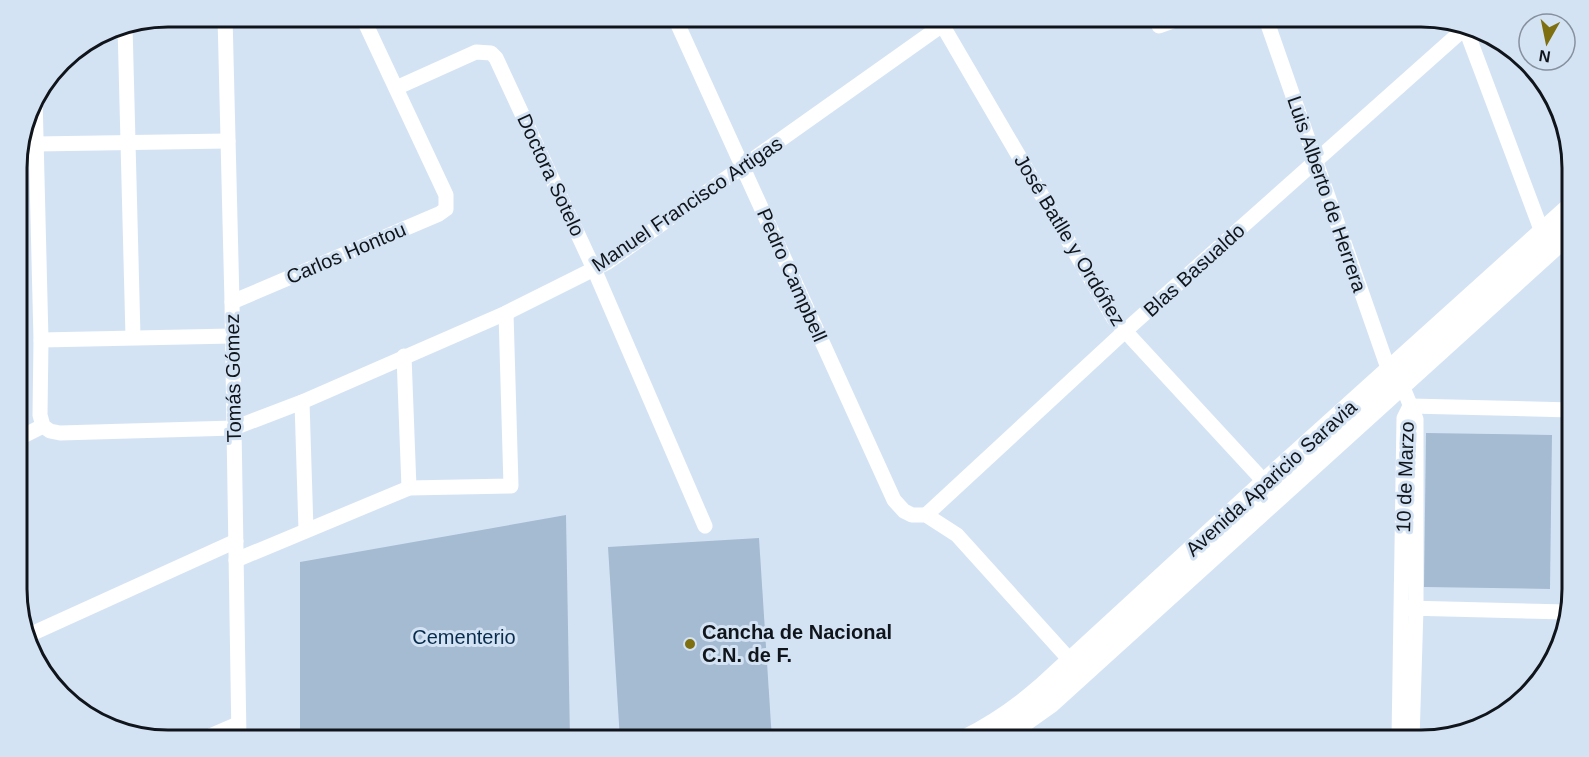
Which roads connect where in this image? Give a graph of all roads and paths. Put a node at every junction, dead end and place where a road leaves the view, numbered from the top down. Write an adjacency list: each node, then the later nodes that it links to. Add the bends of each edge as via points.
1 (225, 27): 12 (street, Tomás Gómez)
2 (367, 27): 10 (street)
3 (679, 27): 16 (street, Pedro Campbell)
4 (931, 27): 16 (street, Manuel Francisco Artigas)
5 (943, 27): 23 (street, José Batlle y Ordóñez, via 1114,319)
6 (1269, 27): 15 (street, Luis Alberto de Herrera)
7 (1459, 32): 15 (street, Blas Basualdo)
8 (125, 33): 13 (street)
9 (1468, 36): 19 (street)
10 (396, 88): 20 (street, Doctora Sotelo, via 476,52 491,53); 21 (street, Carlos Hontou, via 446,195 446,208)
11 (36, 121): 14 (street)
12 (228, 141): 13 (street); 21 (street, Tomás Gómez)
13 (128, 143): 14 (street); 25 (street)
14 (36, 144): 26 (street)
15 (1315, 162): 23 (street, Blas Basualdo); 28 (street, Luis Alberto de Herrera)
16 (744, 167): 20 (street, Manuel Francisco Artigas); 37 (street, Pedro Campbell, via 894,500 912,515)
17 (1562, 220): 19 (street, Avenida Aparicio Saravia)
18 (1562, 234): 19 (street, Avenida Aparicio Saravia)
19 (1548, 239): 28 (street, Avenida Aparicio Saravia)
20 (594, 269): 22 (street, Manuel Francisco Artigas); 38 (street, Doctora Sotelo)
21 (232, 302): 24 (street, Tomás Gómez)
22 (506, 313): 27 (street, Manuel Francisco Artigas); 35 (street, via 512,486)
23 (1125, 331): 36 (street, José Batlle y Ordóñez); 37 (street, Blas Basualdo)
24 (232, 336): 25 (street); 33 (street, Tomás Gómez)
25 (134, 337): 26 (street)
26 (41, 340): 32 (street)
27 (404, 356): 29 (street, Manuel Francisco Artigas); 35 (street)
28 (1396, 378): 30 (street, Luis Alberto de Herrera); 36 (street, Avenida Aparicio Saravia)
29 (302, 402): 33 (street, Manuel Francisco Artigas); 39 (street)
30 (1410, 406): 31 (street); 42 (street, 10 de Marzo, via 1404,418)
31 (1562, 410)
32 (43, 426): 33 (street, Manuel Francisco Artigas, via 60,433); 34 (street)
33 (234, 428): 40 (street, Tomás Gómez)
34 (27, 434)
35 (409, 488): 39 (street)
36 (1271, 490): 45 (street, Avenida Aparicio Saravia)
37 (926, 515): 45 (street, Pedro Campbell, via 957,535)
38 (705, 526)
39 (306, 530): 41 (street)
40 (236, 541): 41 (street, Tomás Gómez); 44 (street)
41 (236, 560): 47 (street, Tomás Gómez)
42 (1408, 608): 43 (street); 52 (street, 10 de Marzo); 53 (street, 10 de Marzo)
43 (1560, 612)
44 (34, 633)
45 (1077, 667): 46 (street, Avenida Aparicio Saravia)
46 (1021, 716): 50 (street, Avenida Aparicio Saravia); 51 (street, Avenida Aparicio Saravia)
47 (238, 724): 48 (street); 49 (street, Tomás Gómez)
48 (225, 730)
49 (238, 730)
50 (985, 730)
51 (1008, 730)
52 (1400, 730)
53 (1412, 730)

